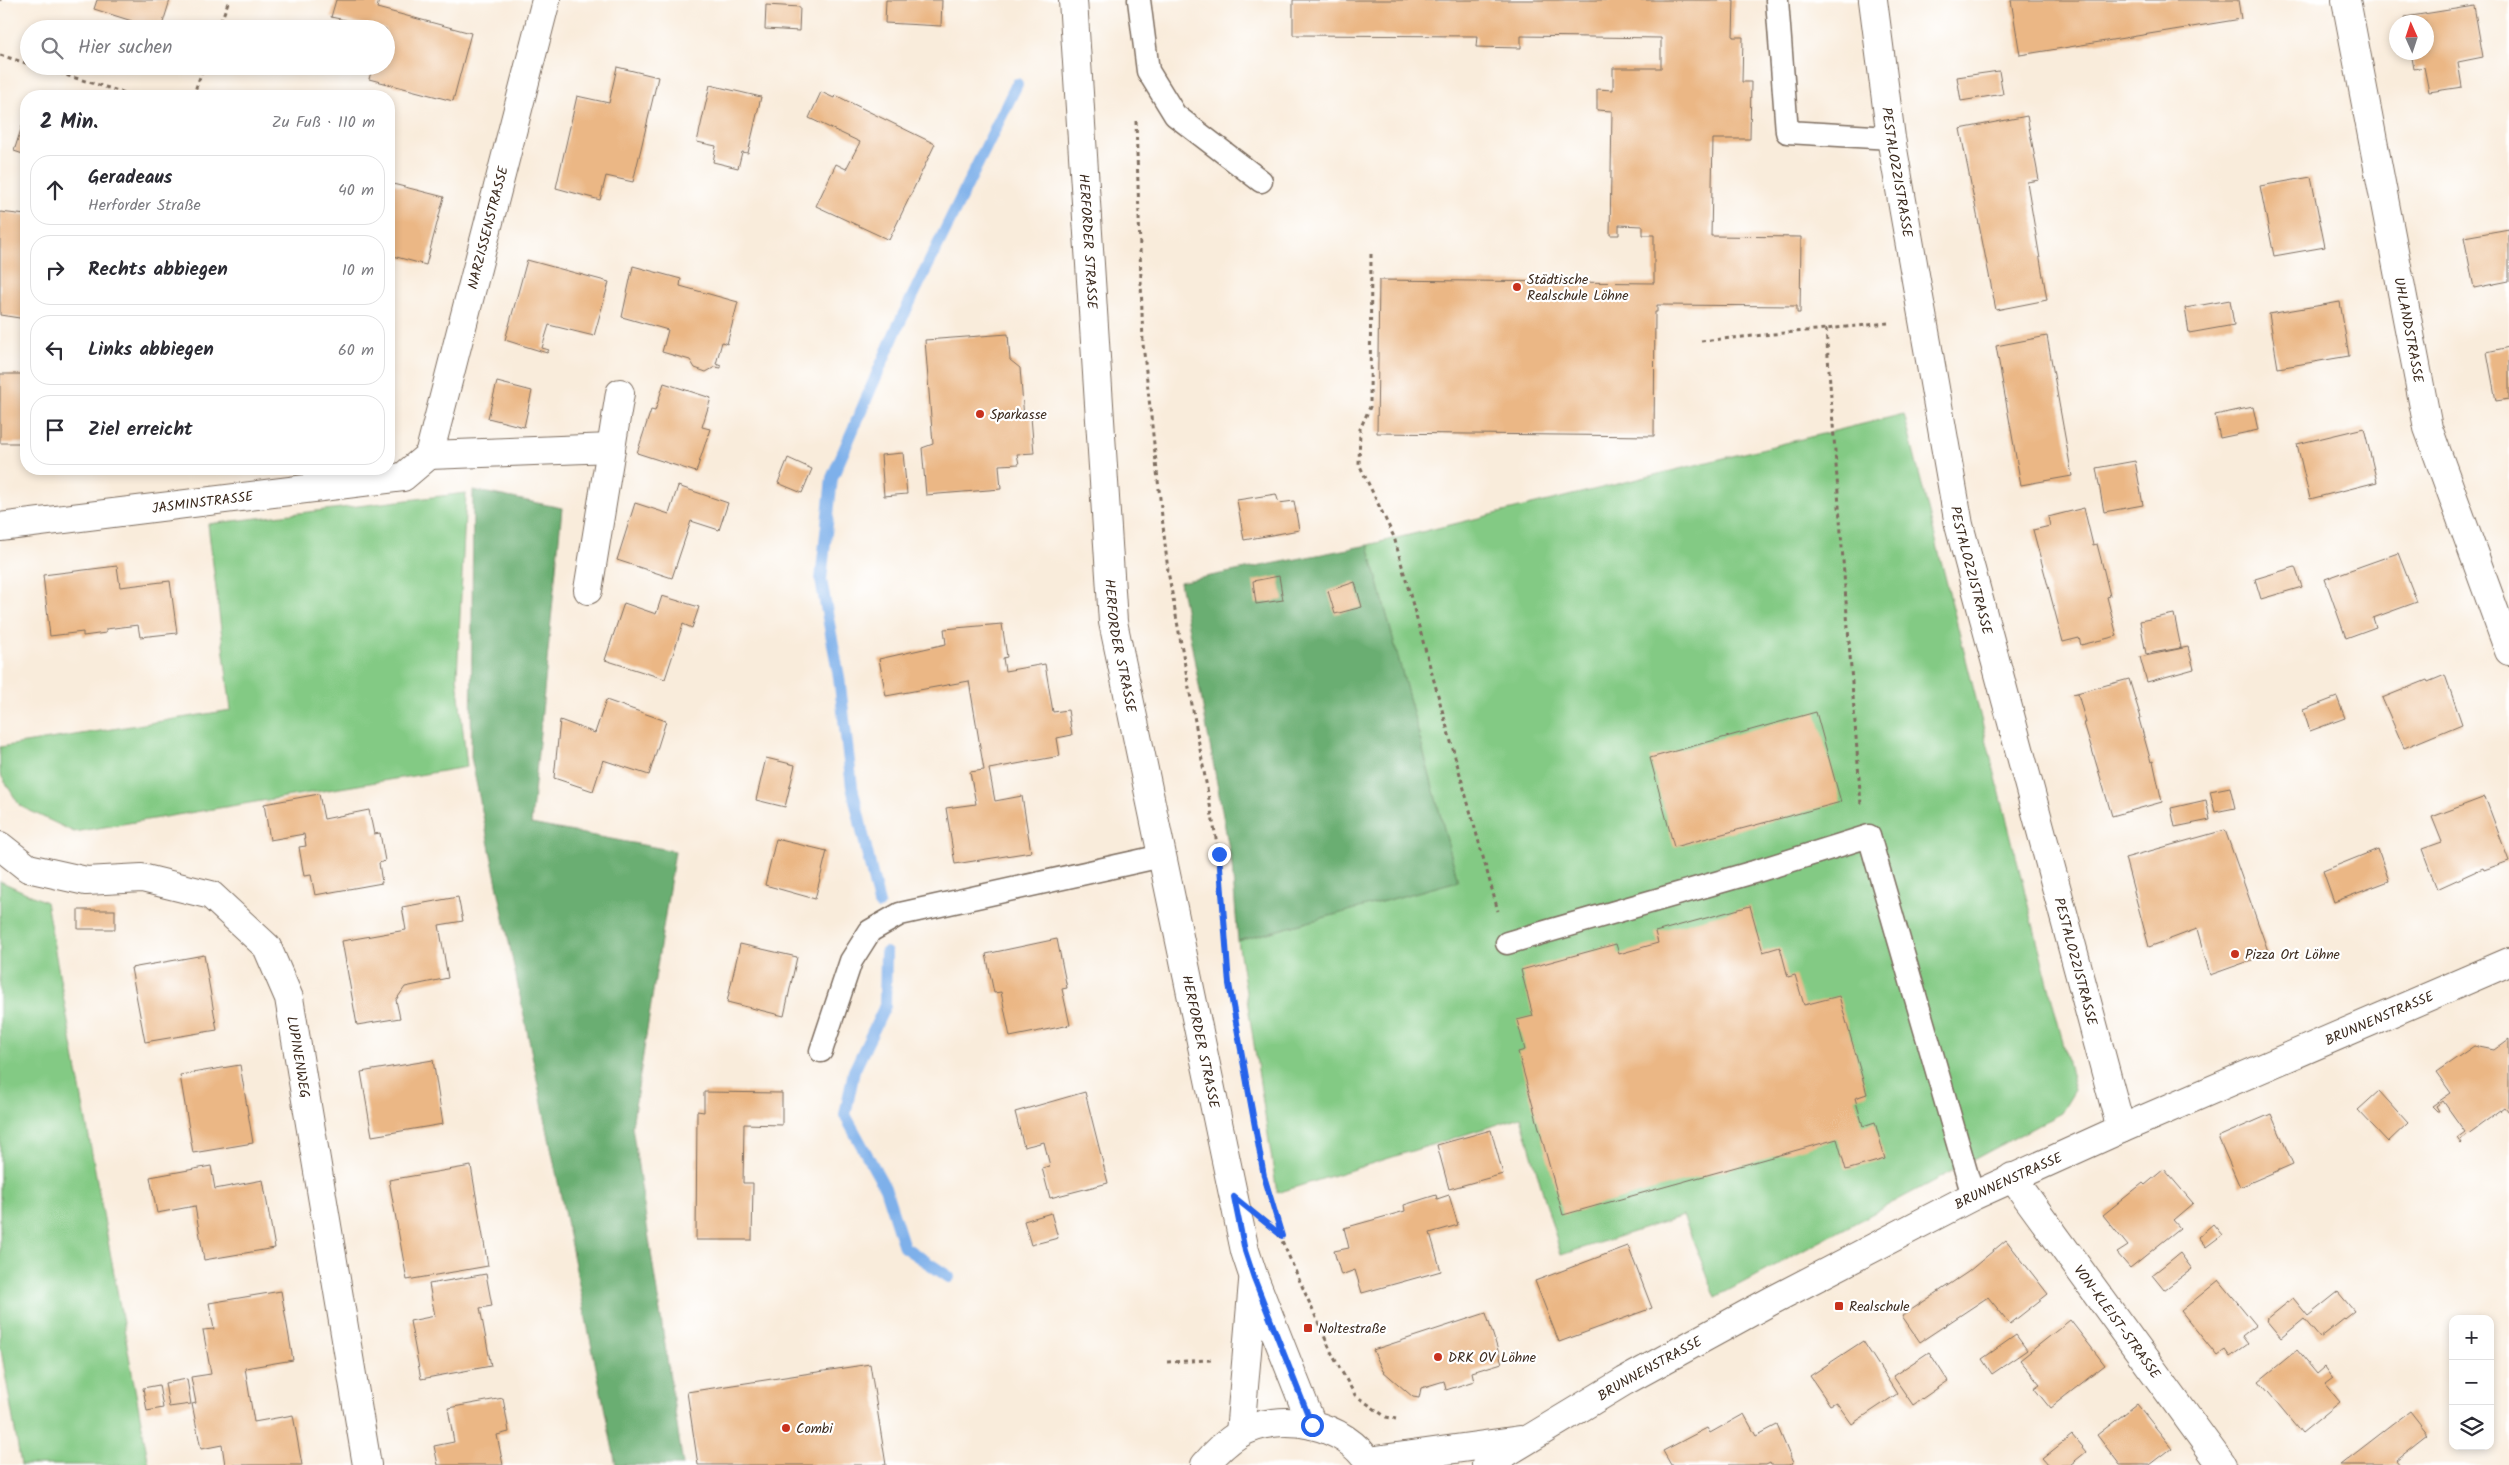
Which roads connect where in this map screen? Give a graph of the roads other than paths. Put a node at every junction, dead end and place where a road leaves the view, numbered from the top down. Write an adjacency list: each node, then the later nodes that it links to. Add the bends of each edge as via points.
1 (546, 0): 11 (street, NARZISSENSTRASSE)
2 (1073, 0): 16 (street, HERFORDER STRASSE, via 1113,622)
3 (1139, 0): 8 (lane, via 1148,71 1175,115)
4 (1778, 0): 7 (lane, via 1787,132)
5 (1873, 0): 7 (street, PESTALOZZISTRASSE)
6 (2346, 0): 14 (street, UHLANDSTRASSE, via 2428,428)
7 (1891, 138): 20 (street, PESTALOZZISTRASSE, via 1959,525)
8 (1261, 181)
9 (620, 393): 10 (street)
10 (611, 448): 11 (street); 13 (street)
11 (429, 455): 12 (street, JASMINSTRASSE, via 403,476)
12 (0, 527)
13 (588, 590)
14 (2509, 652)
15 (0, 846): 28 (street, LUPINENWEG, via 28,868 86,881 142,878 211,895 267,947 289,998)
16 (1162, 856): 19 (lane, via 900,914 870,931 851,961); 23 (street, HERFORDER STRASSE, via 1245,1251)
17 (1507, 943): 22 (lane, via 1870,836)
18 (2509, 962): 20 (street, BRUNNENSTRASSE)
19 (821, 1051)
20 (2122, 1129): 21 (street, BRUNNENSTRASSE)
21 (2012, 1177): 22 (street, BRUNNENSTRASSE); 31 (street, VON-KLEIST-STRASSE)
22 (1973, 1196): 26 (street, BRUNNENSTRASSE, via 1762,1306)
23 (1254, 1278): 24 (street, HERFORDER STRASSE); 25 (street, HERFORDER STRASSE)
24 (1312, 1425): 25 (street, via 1288,1422 1263,1424); 27 (street, via 1352,1445)
25 (1240, 1434): 29 (street, via 1220,1448)
26 (1526, 1439): 27 (street, BRUNNENSTRASSE); 30 (street, BRUNNENSTRASSE)
27 (1369, 1463)
28 (367, 1465)
29 (1205, 1465)
30 (1486, 1465)
31 (2222, 1465)

